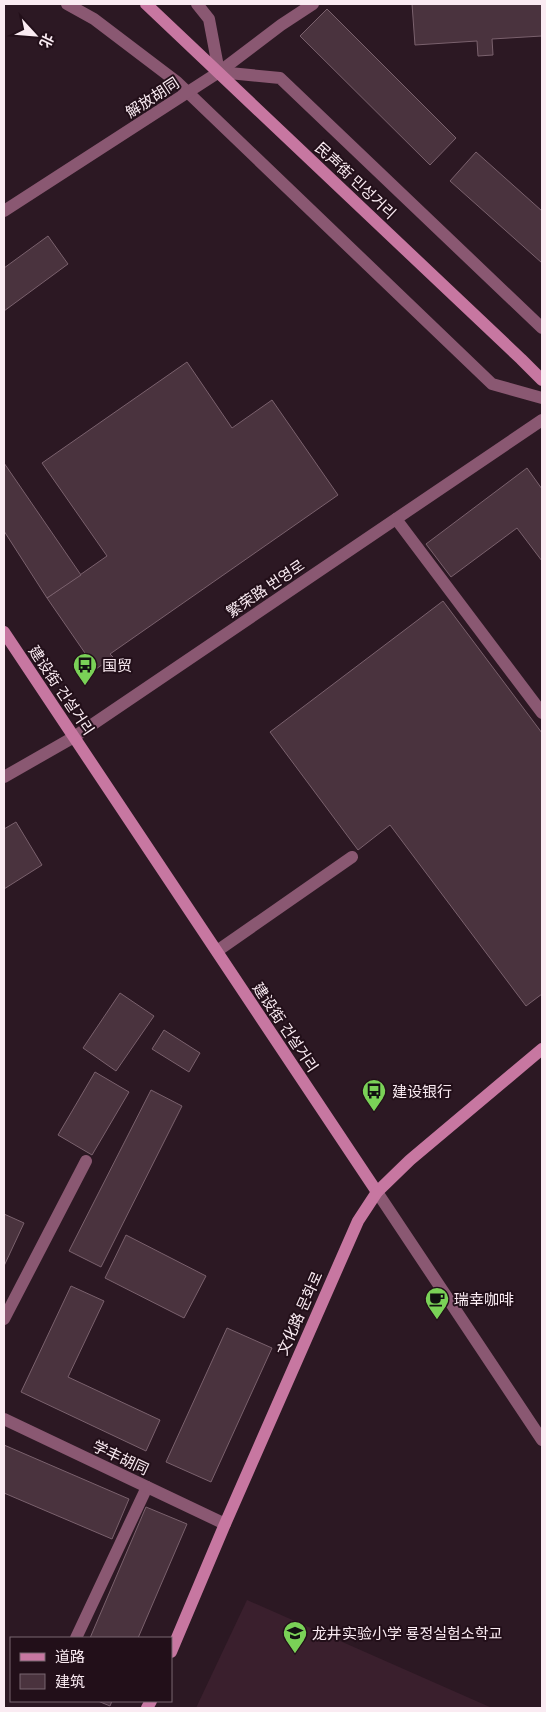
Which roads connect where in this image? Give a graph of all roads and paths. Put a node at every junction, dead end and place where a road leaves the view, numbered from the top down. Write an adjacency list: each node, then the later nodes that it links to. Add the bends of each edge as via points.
1 (67, 4): 6 (street, via 94,19)
2 (146, 4): 5 (street, 民声街 민성거리)
3 (197, 4): 5 (street, via 209,19)
4 (314, 4): 5 (street, 解放胡同)
5 (219, 72): 6 (street, 解放胡同); 8 (street, via 280,78); 9 (street, 民声街 민성거리)
6 (188, 93): 7 (street, 解放胡同); 10 (street, via 492,384)
7 (4, 211)
8 (542, 328)
9 (542, 380)
10 (542, 398)
11 (542, 420): 12 (street, 繁荣路 번영로)
12 (396, 519): 14 (street); 15 (street, 繁荣路 번영로)
13 (4, 632): 15 (street, 建设街 건설거리)
14 (542, 712)
15 (74, 737): 16 (street, 繁荣路 번영로); 18 (street, 建设街 건설거리)
16 (4, 777)
17 (352, 857): 18 (street)
18 (216, 951): 21 (street, 建设街 건설거리)
19 (542, 1049): 21 (street, 文化路 문화로, via 410,1160)
20 (86, 1161): 22 (street)
21 (377, 1192): 24 (street, 建设街 건설거리); 26 (street, 文化路 문화로, via 358,1221)
22 (4, 1319)
23 (4, 1419): 25 (street, 学丰胡同)
24 (542, 1440)
25 (147, 1487): 26 (street, 学丰胡同); 27 (street)
26 (225, 1524): 28 (street, 文化路 문화로)
27 (76, 1637)
28 (172, 1650)

